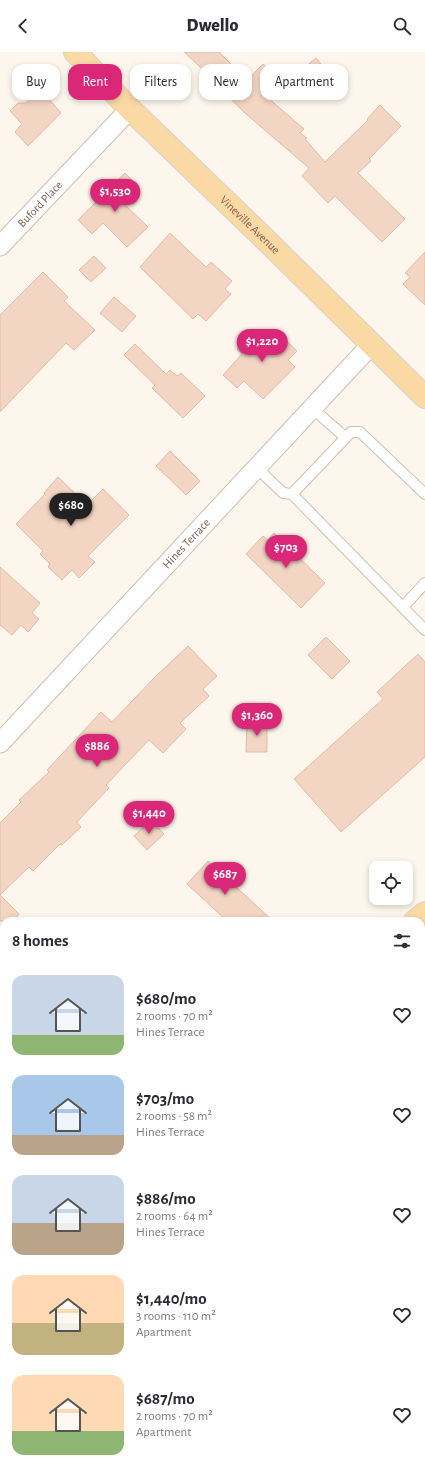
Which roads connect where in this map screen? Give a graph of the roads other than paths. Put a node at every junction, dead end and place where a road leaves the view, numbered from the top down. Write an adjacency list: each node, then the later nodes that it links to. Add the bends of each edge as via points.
1 (75, 52): 2 (main road, Vineville Avenue)
2 (130, 109): 3 (street, Buford Place); 4 (main road, Vineville Avenue)
3 (0, 246)
4 (372, 344): 5 (main road, Vineville Avenue); 6 (street, Hines Terrace)
5 (425, 397)
6 (312, 408): 7 (lane); 8 (street, Hines Terrace)
7 (345, 437): 9 (lane); 10 (lane, via 351,432 360,432)
8 (256, 468): 9 (lane, via 283,493); 14 (street, Hines Terrace)
9 (292, 494): 12 (lane)
10 (425, 494)
11 (425, 583): 12 (lane)
12 (403, 607): 13 (lane)
13 (425, 630)
14 (0, 743)

